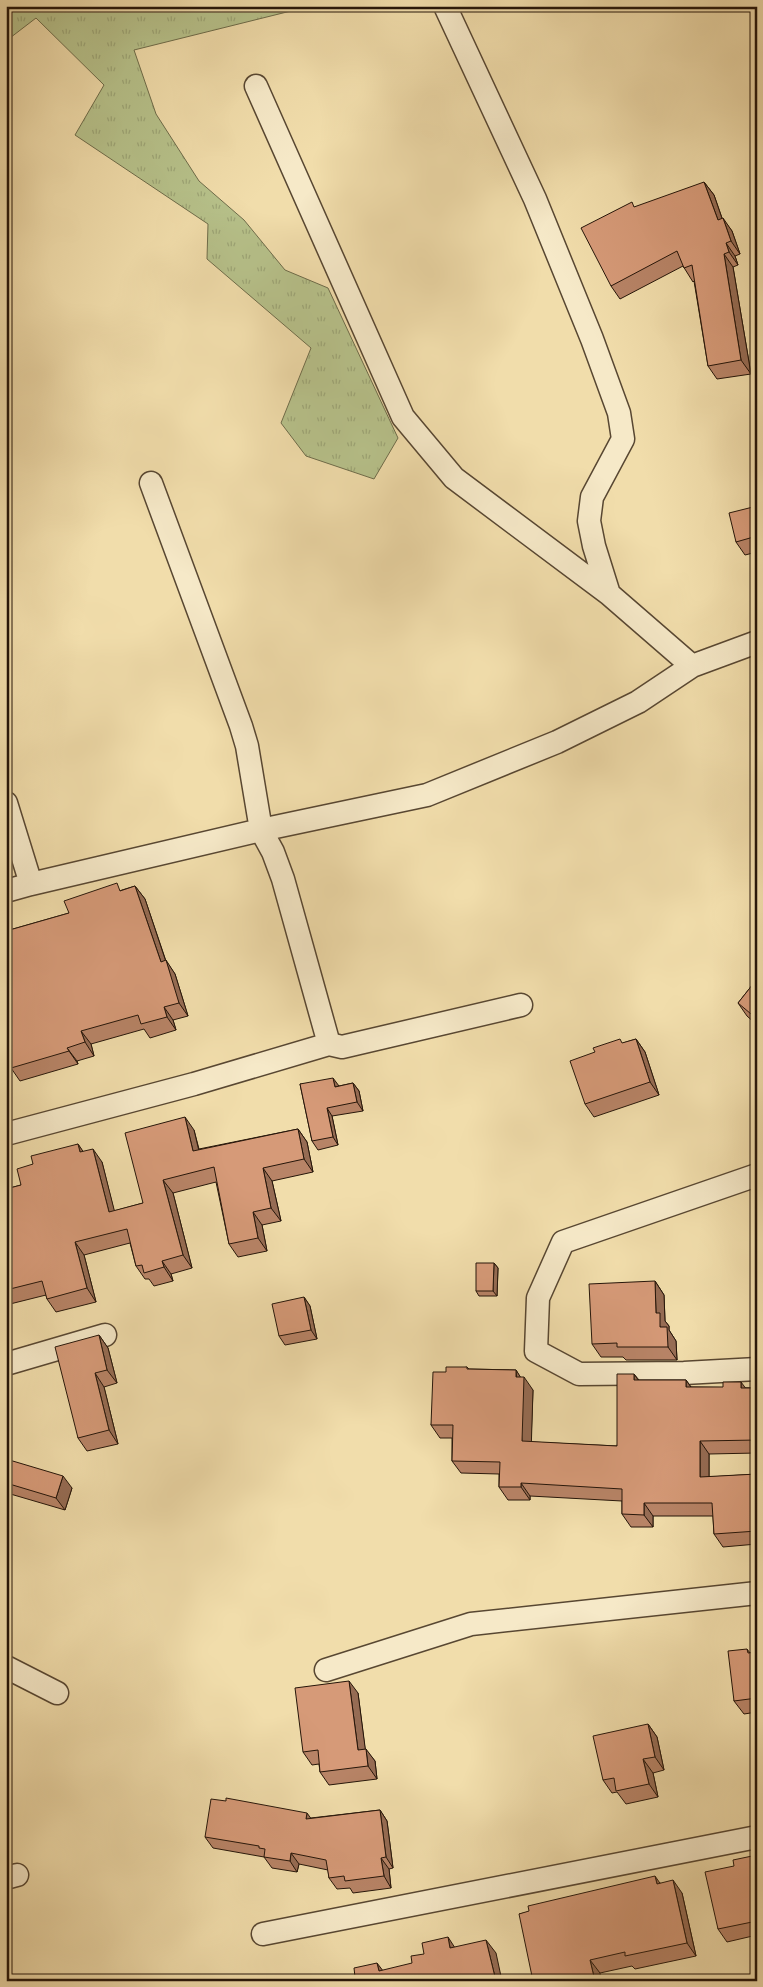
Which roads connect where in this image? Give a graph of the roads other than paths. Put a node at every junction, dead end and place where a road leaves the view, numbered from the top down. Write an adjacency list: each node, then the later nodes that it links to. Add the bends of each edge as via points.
1 (445, 6): 4 (street, via 536,200 618,413 622,439 592,497 589,521)
2 (256, 86): 4 (street, via 403,417 454,478)
3 (152, 483): 8 (street, via 241,726)
4 (609, 594): 6 (street)
5 (757, 642): 6 (street)
6 (692, 666): 8 (street, via 638,702 557,742 427,795)
7 (6, 803): 9 (street)
8 (261, 830): 9 (street); 12 (street, via 283,879)
9 (31, 884): 10 (street)
10 (6, 891)
11 (521, 1006): 12 (street, via 342,1047)
12 (329, 1044): 13 (street)
13 (6, 1134)
14 (757, 1175): 17 (street, via 563,1242 538,1298 536,1351 579,1374)
15 (105, 1335): 16 (street)
16 (6, 1364)
17 (757, 1369)
18 (757, 1593): 20 (street, via 470,1624)
19 (6, 1667): 21 (street)
20 (326, 1670)
21 (57, 1693)
22 (757, 1837): 23 (street)
23 (263, 1934)

